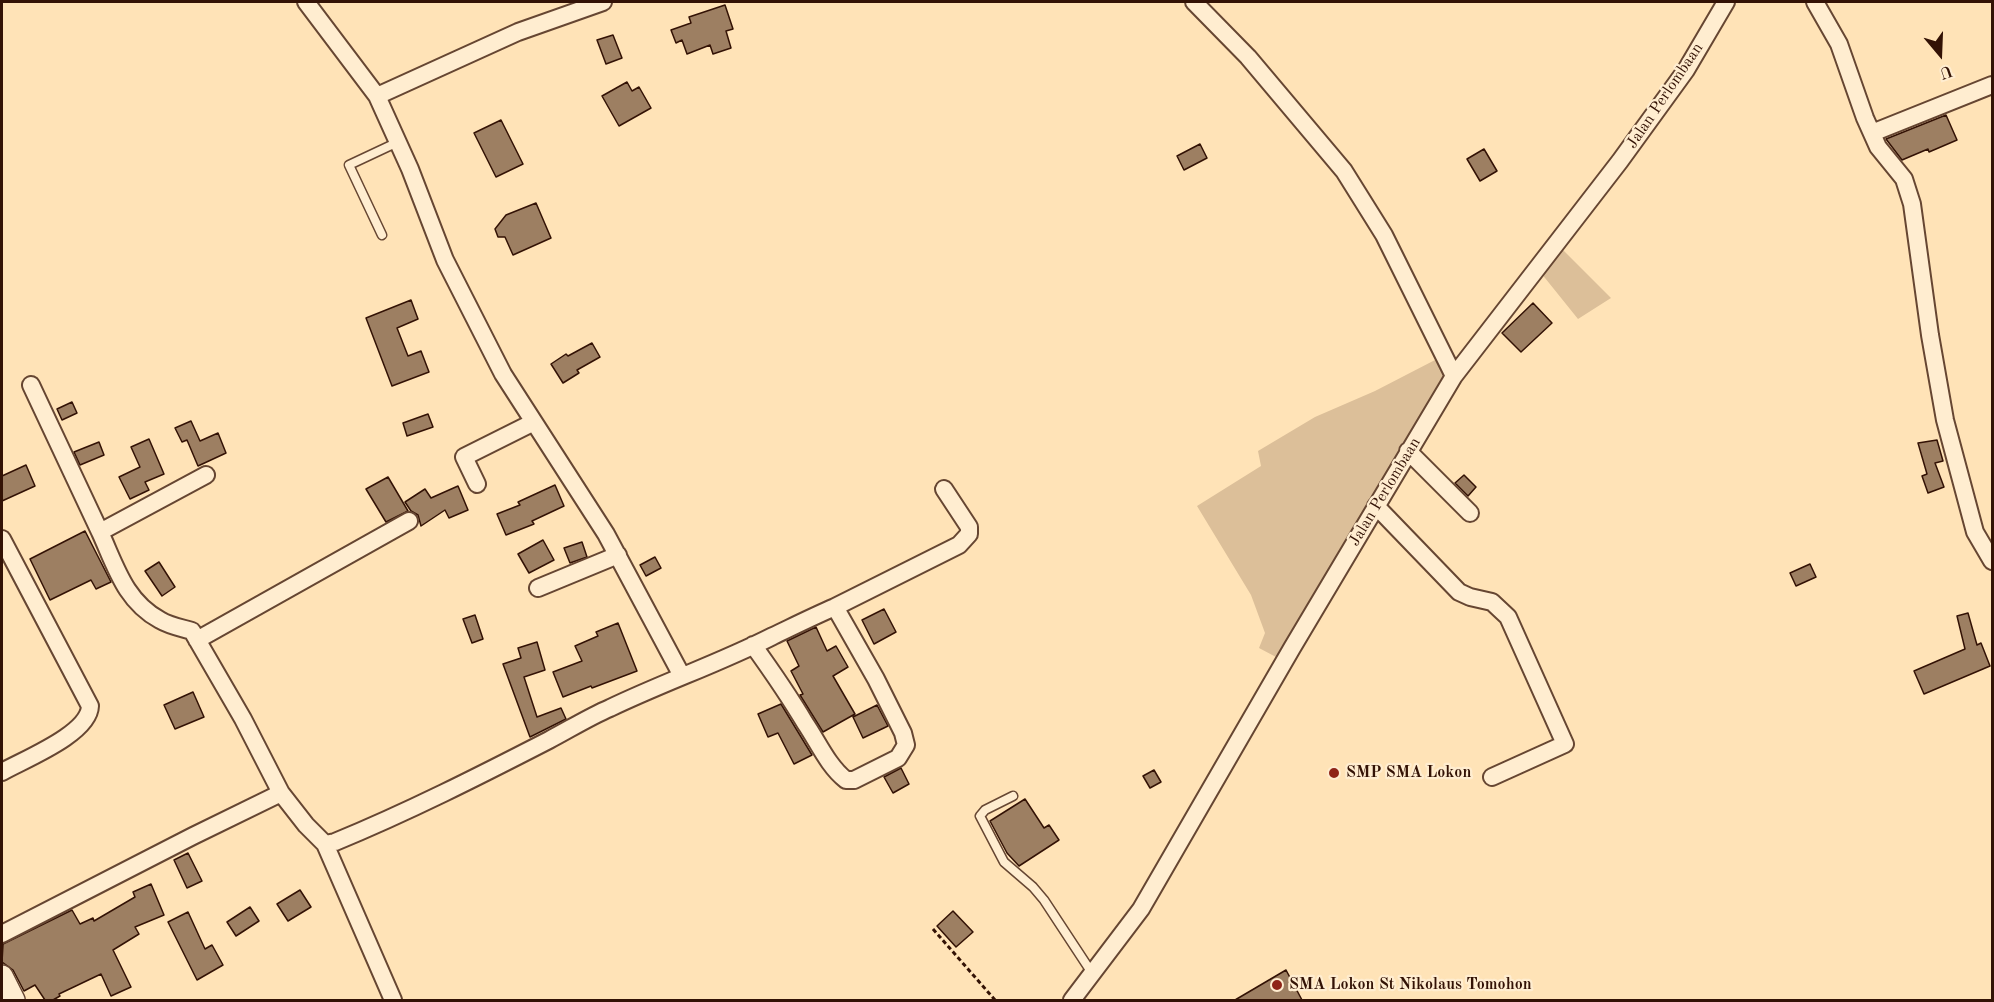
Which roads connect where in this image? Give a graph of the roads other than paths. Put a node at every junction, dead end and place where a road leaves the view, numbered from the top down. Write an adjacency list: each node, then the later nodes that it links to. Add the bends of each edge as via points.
1 (306, 2): 7 (street)
2 (603, 2): 7 (street, via 518,32)
3 (1194, 2): 11 (street, via 1248,57 1344,171 1384,235)
4 (1726, 2): 11 (street, Jalan Perlombaan, via 1686,70 1620,161)
5 (1815, 2): 8 (street, via 1839,44)
6 (1992, 85): 8 (street)
7 (377, 96): 9 (street)
8 (1872, 133): 24 (street, via 1878,147 1904,179 1912,204 1945,420 1975,532)
9 (398, 142): 10 (lane, via 349,165); 13 (street, via 445,260 503,374)
10 (382, 236)
11 (1454, 375): 14 (street, Jalan Perlombaan)
12 (31, 385): 21 (street)
13 (534, 422): 16 (street, via 464,457); 23 (street)
14 (1408, 451): 18 (street, Jalan Perlombaan); 19 (street)
15 (206, 475): 21 (street)
16 (477, 484)
17 (944, 489): 26 (street, via 969,527 965,539)
18 (1376, 506): 31 (street, via 1459,592 1492,602 1508,617 1565,744); 36 (street, Jalan Perlombaan, via 1141,909)
19 (1470, 513)
20 (409, 521): 27 (street)
21 (100, 532): 27 (street, via 129,596 161,621 192,631)
22 (2, 539): 30 (street, via 90,706 90,713 67,737)
23 (618, 555): 25 (street); 29 (street)
24 (1992, 561)
25 (538, 588)
26 (835, 607): 28 (street); 28 (street, via 876,679 906,745 898,758 854,780 838,774)
27 (197, 640): 32 (street)
28 (753, 645): 29 (street)
29 (682, 676): 34 (street, via 410,808)
30 (2, 772)
31 (1492, 777)
32 (281, 793): 34 (street); 35 (street)
33 (1013, 796): 36 (lane, via 985,810 980,816 983,824 1004,862 1044,900)
34 (325, 844): 39 (street)
35 (2, 933)
36 (1092, 973): 40 (street, Jalan Perlombaan)
37 (2, 976): 38 (street)
38 (14, 1000)
39 (393, 1000)
40 (1073, 1000)

